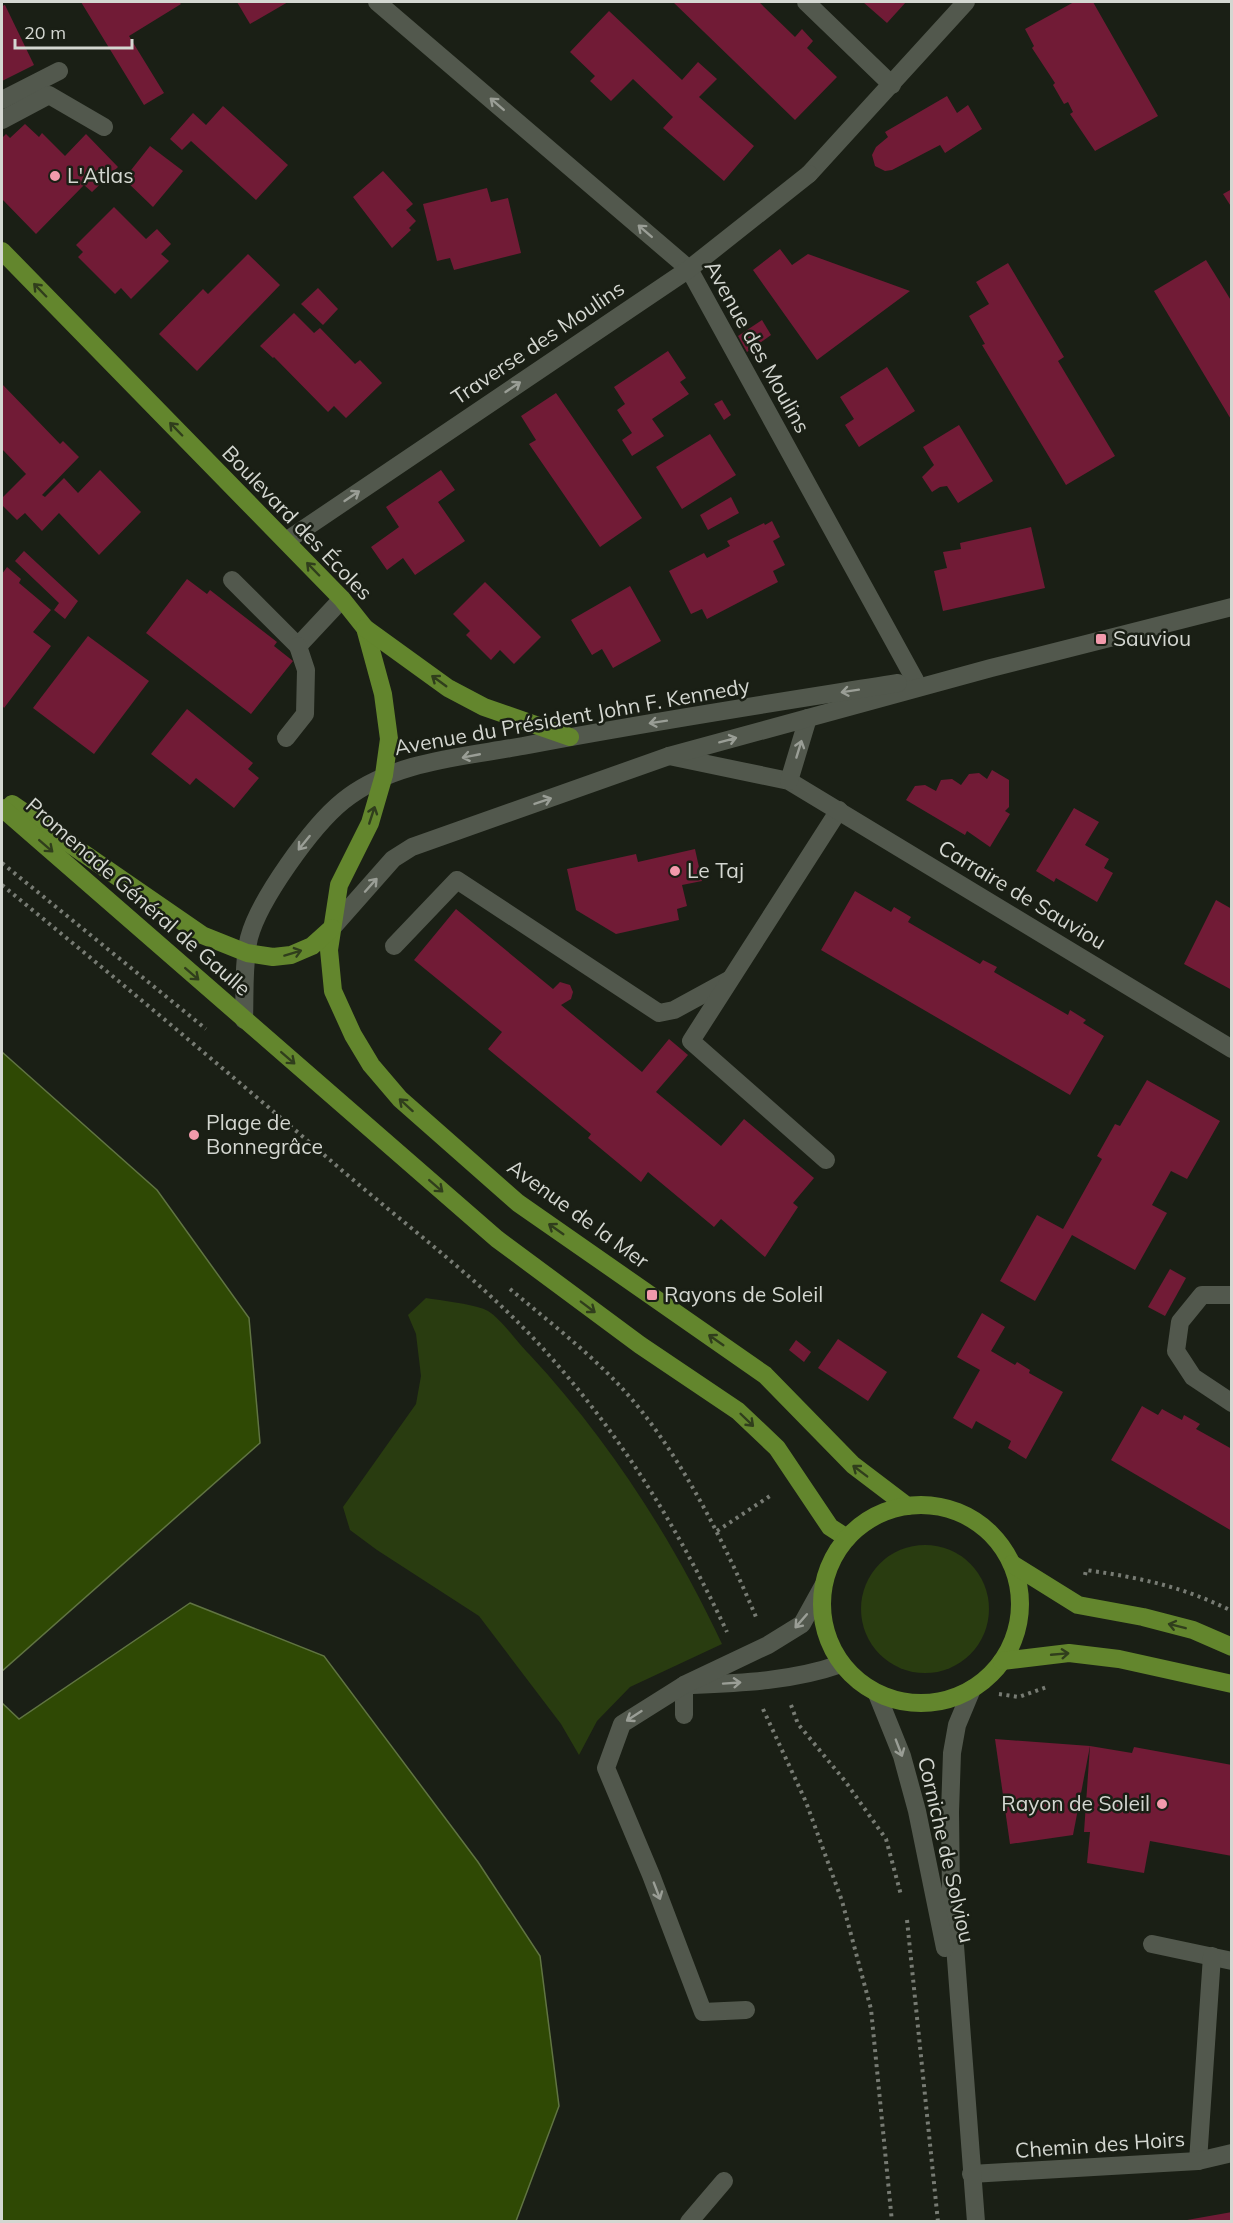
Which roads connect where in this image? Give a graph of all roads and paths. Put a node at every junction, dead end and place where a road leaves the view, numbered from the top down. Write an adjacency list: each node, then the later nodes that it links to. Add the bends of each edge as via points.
1 (377, 2): 10 (main road, Avenue des Moulins, one-way to 1)
2 (806, 2): 5 (main road)
3 (966, 2): 5 (main road, Traverse des Moulins)
4 (59, 71): 6 (main road)
5 (892, 85): 10 (main road, Traverse des Moulins, via 809,174)
6 (2, 100)
7 (2, 120): 8 (main road, via 49,95)
8 (104, 127)
9 (2, 251): 11 (main road, Boulevard des Écoles, one-way to 9)
10 (689, 268): 11 (main road, Traverse des Moulins, one-way to 10); 18 (main road, Avenue des Moulins)
11 (286, 541): 13 (main road, Boulevard des Écoles, one-way to 11)
12 (232, 580): 16 (main road)
13 (342, 599): 15 (main road, Boulevard des Écoles); 16 (main road)
14 (1232, 607): 17 (main road, Avenue du Président John F. Kennedy)
15 (365, 628): 20 (main road, one-way to 15, via 484,707 447,688); 23 (main road, Boulevard des Écoles, via 387,714 389,739)
16 (298, 646): 21 (main road, via 306,670 305,714)
17 (991, 668): 18 (main road, Avenue du Président John F. Kennedy); 19 (main road, Avenue du Président John F. Kennedy)
18 (915, 680): 20 (main road, Avenue du Président John F. Kennedy, one-way to 20)
19 (808, 718): 22 (main road, Avenue du Président John F. Kennedy, one-way to 19); 24 (main road, one-way to 19)
20 (570, 736): 23 (main road, Avenue du Président John F. Kennedy, one-way to 23)
21 (286, 738)
22 (669, 756): 24 (main road, Carraire de Sauviou); 30 (main road, Avenue du Président John F. Kennedy, one-way to 22, via 393,859 412,847)
23 (384, 775): 30 (main road, Boulevard des Écoles, one-way to 23, via 339,885 370,823); 32 (main road, Avenue du Président John F. Kennedy, one-way to 32, via 342,801 302,845 254,923)
24 (789, 780): 27 (main road, Carraire de Sauviou)
25 (2, 796): 32 (main road, Promenade Général de Gaulle, via 202,935)
26 (2, 808): 34 (main road, Promenade Général de Gaulle, one-way to 34)
27 (839, 810): 33 (main road); 36 (main road, Carraire de Sauviou)
28 (2, 863): 35 (path)
29 (2, 885): 40 (path, via 165,1018 485,1292)
30 (332, 928): 32 (main road, Promenade Général de Gaulle, one-way to 30, via 291,955 312,946); 43 (main road, Avenue de la Mer, one-way to 30, via 853,1465 765,1375 518,1203 400,1099 371,1065 333,991 329,950)
31 (394, 946): 33 (main road, via 457,880 659,1013 674,1010)
32 (247, 953): 34 (main road, Avenue du Président John F. Kennedy)
33 (730, 980): 37 (main road, via 691,1041)
34 (244, 1020): 45 (main road, one-way to 45, via 496,1239 738,1411 777,1448 830,1527)
35 (211, 1032)
36 (1232, 1048)
37 (826, 1160)
38 (505, 1284): 44 (path, via 620,1386 670,1452)
39 (1232, 1295): 41 (main road, via 1202,1295 1180,1322 1176,1351 1193,1377)
40 (546, 1352)
41 (1232, 1403)
42 (779, 1490): 44 (path)
43 (907, 1506): 45 (main road, via 874,1516); 46 (main road, via 942,1508 980,1524 999,1542)
44 (717, 1531): 50 (path)
45 (847, 1538): 48 (main road, via 832,1560)
46 (1012, 1564): 51 (main road, one-way to 46, via 1193,1630 1078,1605); 52 (main road, via 1020,1604 1012,1644)
47 (1086, 1570): 49 (path, via 1136,1577 1194,1593)
48 (823, 1586): 53 (main road, via 822,1613 828,1640); 55 (main road, one-way to 55, via 802,1624 768,1645)
49 (1232, 1611)
50 (761, 1628)
51 (1232, 1647)
52 (1002, 1661): 54 (main road, one-way to 54, via 1069,1653 1119,1659); 56 (main road)
53 (841, 1664): 55 (main road, one-way to 53, via 781,1679); 57 (main road)
54 (1232, 1684)
55 (684, 1685): 59 (main road); 65 (main road, one-way to 65, via 622,1724 606,1768 703,2012)
56 (972, 1689): 57 (main road, via 925,1704); 66 (main road, Corniche de Solviou, via 957,1725 951,1789 951,1893)
57 (877, 1694): 66 (main road, Corniche de Solviou, one-way to 66, via 902,1756 917,1811)
58 (790, 1704): 60 (path, via 798,1724 886,1839)
59 (684, 1715)
60 (903, 1901)
61 (906, 1911): 74 (path)
62 (1152, 1944): 63 (main road)
63 (1212, 1956): 64 (main road); 69 (main road)
64 (1232, 1960)
65 (746, 2010)
66 (960, 2020): 70 (main road, Corniche de Solviou)
67 (877, 2072): 73 (path)
68 (1232, 2153): 69 (main road, Chemin des Hoirs)
69 (1198, 2161): 70 (main road, Chemin des Hoirs)
70 (971, 2174): 75 (main road, Corniche de Solviou)
71 (724, 2181): 72 (main road)
72 (689, 2222)
73 (892, 2222)
74 (938, 2222)
75 (976, 2222)

